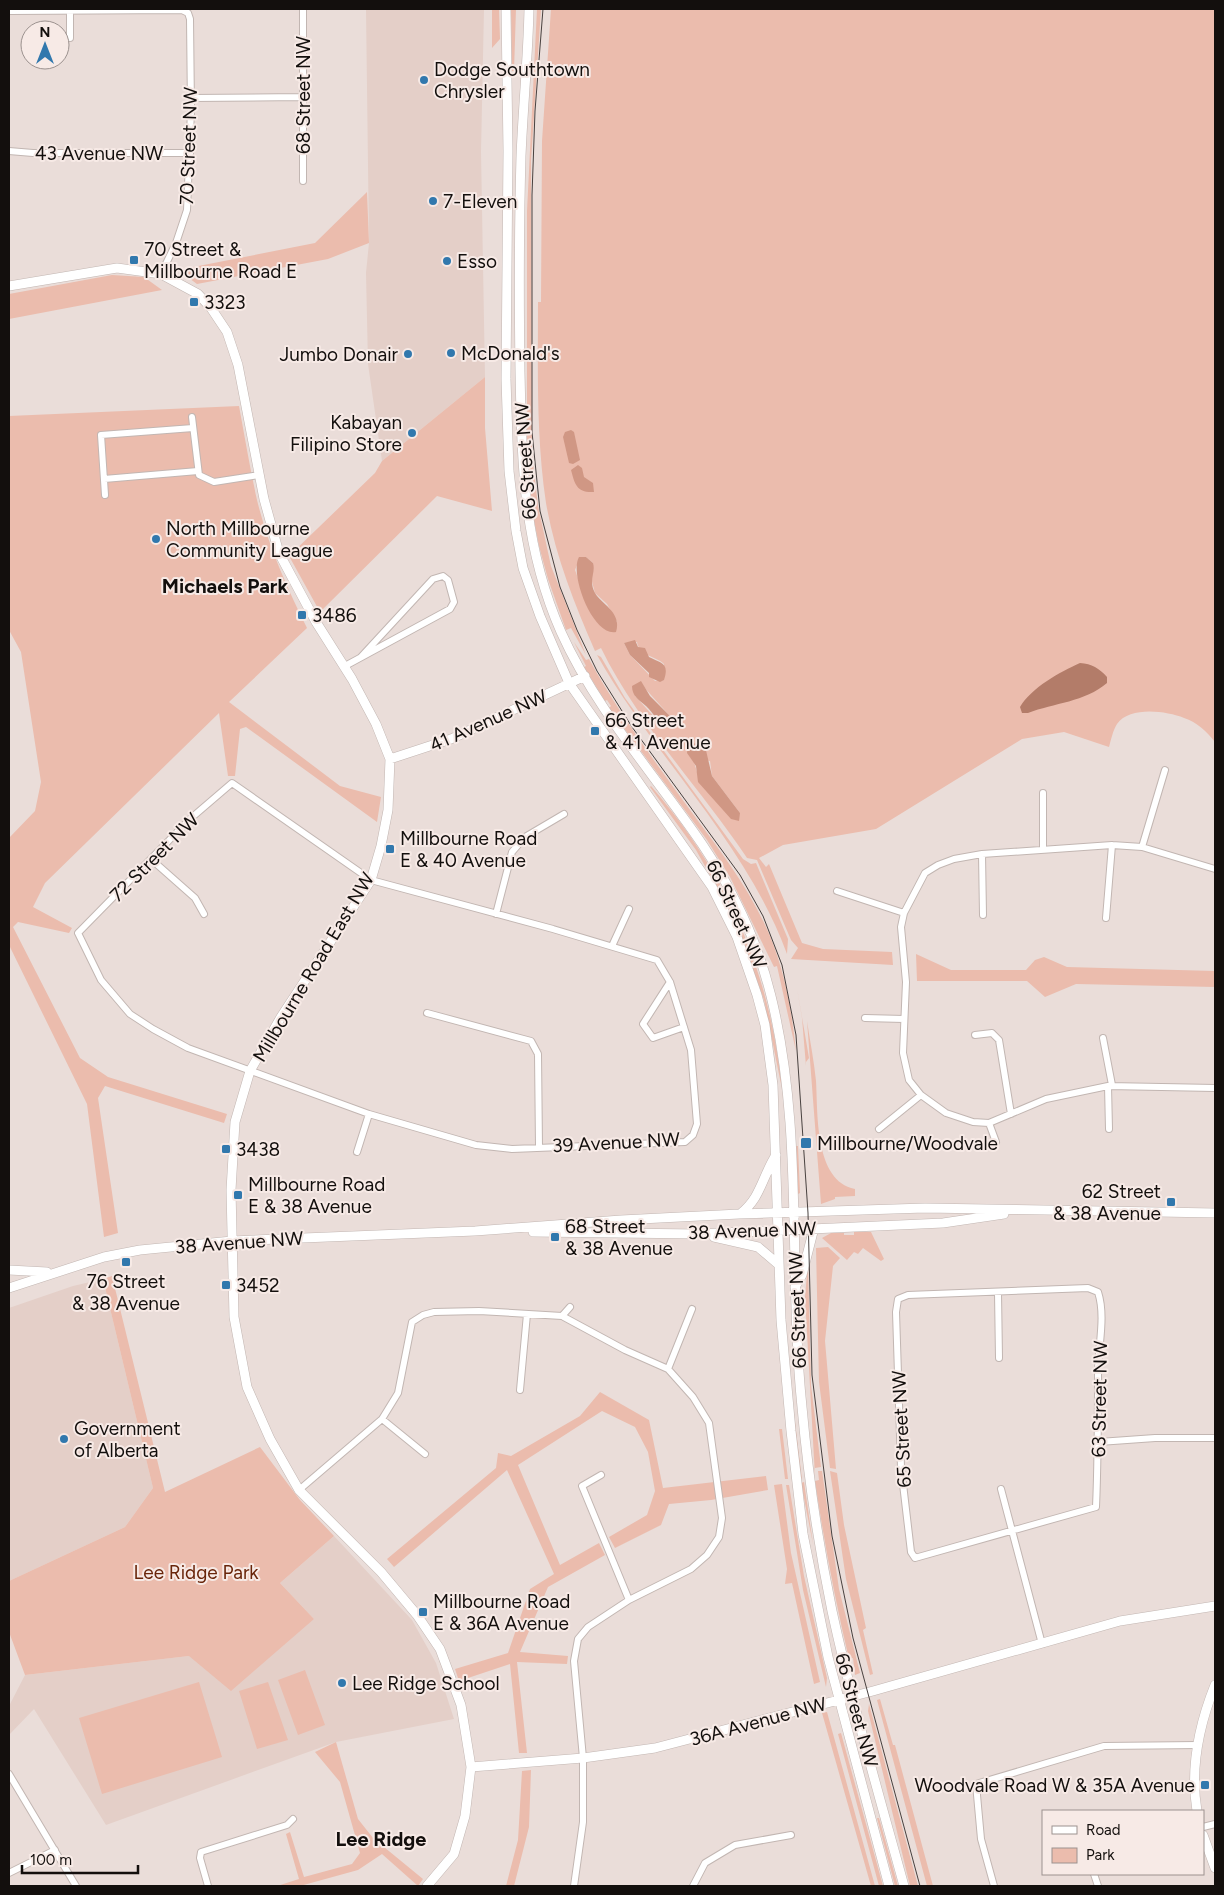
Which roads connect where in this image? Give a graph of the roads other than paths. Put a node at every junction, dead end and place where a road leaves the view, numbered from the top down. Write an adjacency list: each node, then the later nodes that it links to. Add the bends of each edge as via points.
1 (303, 9): 7 (street, 68 Street NW)
2 (506, 9): 23 (street, 66 Street NW, via 509,471 523,568)
3 (529, 9): 22 (street, 66 Street NW, via 521,151 522,474 527,516 546,592 563,636)
4 (9, 11): 5 (street)
5 (70, 11): 6 (street); 8 (street, 70 Street NW, via 182,10 188,13)
6 (70, 20)
7 (303, 97): 8 (street); 11 (street, 68 Street NW)
8 (191, 98): 10 (street, 70 Street NW)
9 (9, 151): 10 (street, 43 Avenue NW, via 33,154)
10 (190, 153): 12 (street, 70 Street NW, via 187,210 176,244)
11 (303, 181)
12 (161, 274): 13 (street, Millbourne Road East NW, via 108,268); 17 (street, Millbourne Road East NW, via 198,294 227,332 238,365)
13 (9, 286)
14 (192, 418): 15 (street)
15 (193, 428): 16 (street); 18 (street, via 102,435)
16 (198, 471): 17 (street, via 199,475 214,482); 18 (street)
17 (259, 475): 21 (street, Millbourne Road East NW, via 279,553 316,622)
18 (104, 479): 19 (street)
19 (105, 496)
20 (361, 657): 20 (street, via 450,609 454,602 448,580 443,576 433,579); 21 (street)
21 (345, 666): 24 (street, Millbourne Road East NW, via 376,724)
22 (585, 676): 23 (street, 41 Avenue NW); 66 (street, 66 Street NW, via 704,847 726,883 761,960 776,1015 787,1081)
23 (570, 683): 24 (street, 41 Avenue NW, via 451,739); 63 (street, 66 Street NW, via 712,887 737,937 765,1025 773,1085)
24 (390, 759): 34 (street, Millbourne Road East NW, via 388,810)
25 (1165, 770): 29 (street)
26 (1043, 793): 30 (street)
27 (564, 814): 39 (street, via 525,837 512,852)
28 (1112, 846): 29 (street); 30 (street); 41 (street)
29 (1142, 847): 33 (street)
30 (1043, 850): 31 (street)
31 (982, 854): 37 (street, via 954,859 925,873); 40 (street)
32 (152, 860): 34 (street, 72 Street NW, via 190,819 232,783); 38 (street, via 195,898); 42 (street, 72 Street NW)
33 (1215, 869)
34 (371, 880): 39 (street); 51 (street, Millbourne Road East NW, via 281,1017)
35 (837, 891): 37 (street)
36 (629, 909): 43 (street)
37 (904, 913): 47 (street, via 900,927 906,982)
38 (204, 914)
39 (496, 914): 43 (street)
40 (983, 915)
41 (1106, 918)
42 (78, 933): 51 (street, 39 Avenue NW, via 101,980 130,1014 188,1048)
43 (612, 946): 44 (street, via 652,958 660,963)
44 (670, 982): 48 (street); 48 (street, via 643,1024 653,1038)
45 (427, 1013): 61 (street, 39 Avenue NW, via 531,1042 538,1054)
46 (865, 1018): 47 (street)
47 (904, 1019): 54 (street, via 903,1053 909,1080)
48 (684, 1027): 61 (street, 39 Avenue NW, via 691,1050 696,1124 693,1135 685,1142)
49 (975, 1035): 56 (street, via 992,1034 999,1040)
50 (1103, 1038): 52 (street)
51 (250, 1071): 55 (street, 39 Avenue NW); 74 (street, Millbourne Road East NW, via 234,1122)
52 (1110, 1086): 53 (street); 56 (street, via 1046,1099); 59 (street)
53 (1215, 1088)
54 (921, 1095): 57 (street, via 953,1116); 58 (street)
55 (369, 1114): 61 (street, 39 Avenue NW, via 476,1145 512,1149); 62 (street)
56 (1011, 1114): 57 (street)
57 (990, 1123): 60 (street)
58 (879, 1129)
59 (1109, 1129)
60 (996, 1142)
61 (539, 1147)
62 (357, 1152)
63 (776, 1155): 65 (street, 66 Street NW); 68 (street, via 765,1172 754,1202)
64 (1028, 1210): 66 (street, 38 Avenue NW, via 925,1208); 67 (street, 38 Avenue NW); 69 (street, 38 Avenue NW, via 943,1223)
65 (777, 1213): 66 (street, 38 Avenue NW); 68 (street, 38 Avenue NW); 71 (street, 66 Street NW)
66 (792, 1213): 70 (street, 66 Street NW)
67 (1215, 1213)
68 (739, 1214): 72 (street, 38 Avenue NW)
69 (814, 1228): 70 (street, 38 Avenue NW); 78 (street, via 802,1276)
70 (793, 1229): 71 (street, 38 Avenue NW); 78 (street, 66 Street NW)
71 (777, 1230): 73 (street, 38 Avenue NW); 75 (street, 66 Street NW)
72 (475, 1231): 73 (street, 38 Avenue NW); 74 (street, 38 Avenue NW)
73 (699, 1234): 75 (street, via 754,1246)
74 (232, 1241): 77 (street, 38 Avenue NW, via 115,1255); 94 (street, Millbourne Road East NW, via 234,1321 247,1387 270,1439)
75 (778, 1264): 101 (street, 66 Street NW, via 786,1389 804,1534)
76 (9, 1270): 77 (street)
77 (53, 1272): 79 (street, 38 Avenue NW)
78 (795, 1287): 100 (street, 66 Street NW, via 801,1401 813,1507 831,1605)
79 (9, 1288)
80 (998, 1293): 85 (street); 90 (street, 63 Street NW, via 1088,1288 1098,1292 1102,1304 1098,1371); 95 (street, 65 Street NW, via 908,1295 898,1299 901,1467 911,1552 915,1558)
81 (570, 1307): 84 (street)
82 (692, 1309): 86 (street)
83 (527, 1314): 84 (street); 87 (street); 88 (street, via 434,1312 412,1322 398,1393)
84 (562, 1316): 86 (street)
85 (999, 1358)
86 (668, 1369): 96 (street, via 693,1397 709,1423 722,1518 719,1537 692,1569)
87 (520, 1390)
88 (382, 1418): 91 (street); 94 (street)
89 (1215, 1438): 90 (street)
90 (1099, 1442): 95 (street, 63 Street NW, via 1096,1507)
91 (425, 1454)
92 (601, 1475): 96 (street, via 582,1486)
93 (1001, 1489): 95 (street)
94 (299, 1490): 104 (street, Millbourne Road East NW, via 381,1572 440,1649 462,1705)
95 (1012, 1531): 98 (street)
96 (629, 1600): 103 (street, via 588,1627 578,1639 574,1670)
97 (1215, 1606): 98 (street, 36A Avenue NW, via 1120,1622)
98 (1042, 1644): 100 (street, 36A Avenue NW)
99 (1215, 1686): 102 (street)
100 (853, 1696): 101 (street, 36A Avenue NW); 119 (street, 66 Street NW)
101 (839, 1700): 103 (street, 36A Avenue NW, via 655,1748); 118 (street, 66 Street NW)
102 (1198, 1746): 106 (street, via 1193,1783); 120 (street, via 1104,1746 976,1784 981,1839)
103 (583, 1758): 104 (street, 36A Avenue NW); 116 (street, via 583,1822)
104 (471, 1767): 115 (street, Millbourne Road East NW, via 465,1816 454,1854)
105 (9, 1774): 110 (street)
106 (1197, 1810)
107 (294, 1819): 114 (street, via 287,1825 201,1852)
108 (790, 1835): 117 (street, via 735,1845 705,1863)
109 (1204, 1838): 111 (street)
110 (55, 1850): 112 (street); 113 (street)
111 (1215, 1868)
112 (9, 1874)
113 (76, 1886)
114 (208, 1886)
115 (427, 1886)
116 (574, 1886)
117 (693, 1886)
118 (889, 1886)
119 (904, 1886)
120 (994, 1886)

